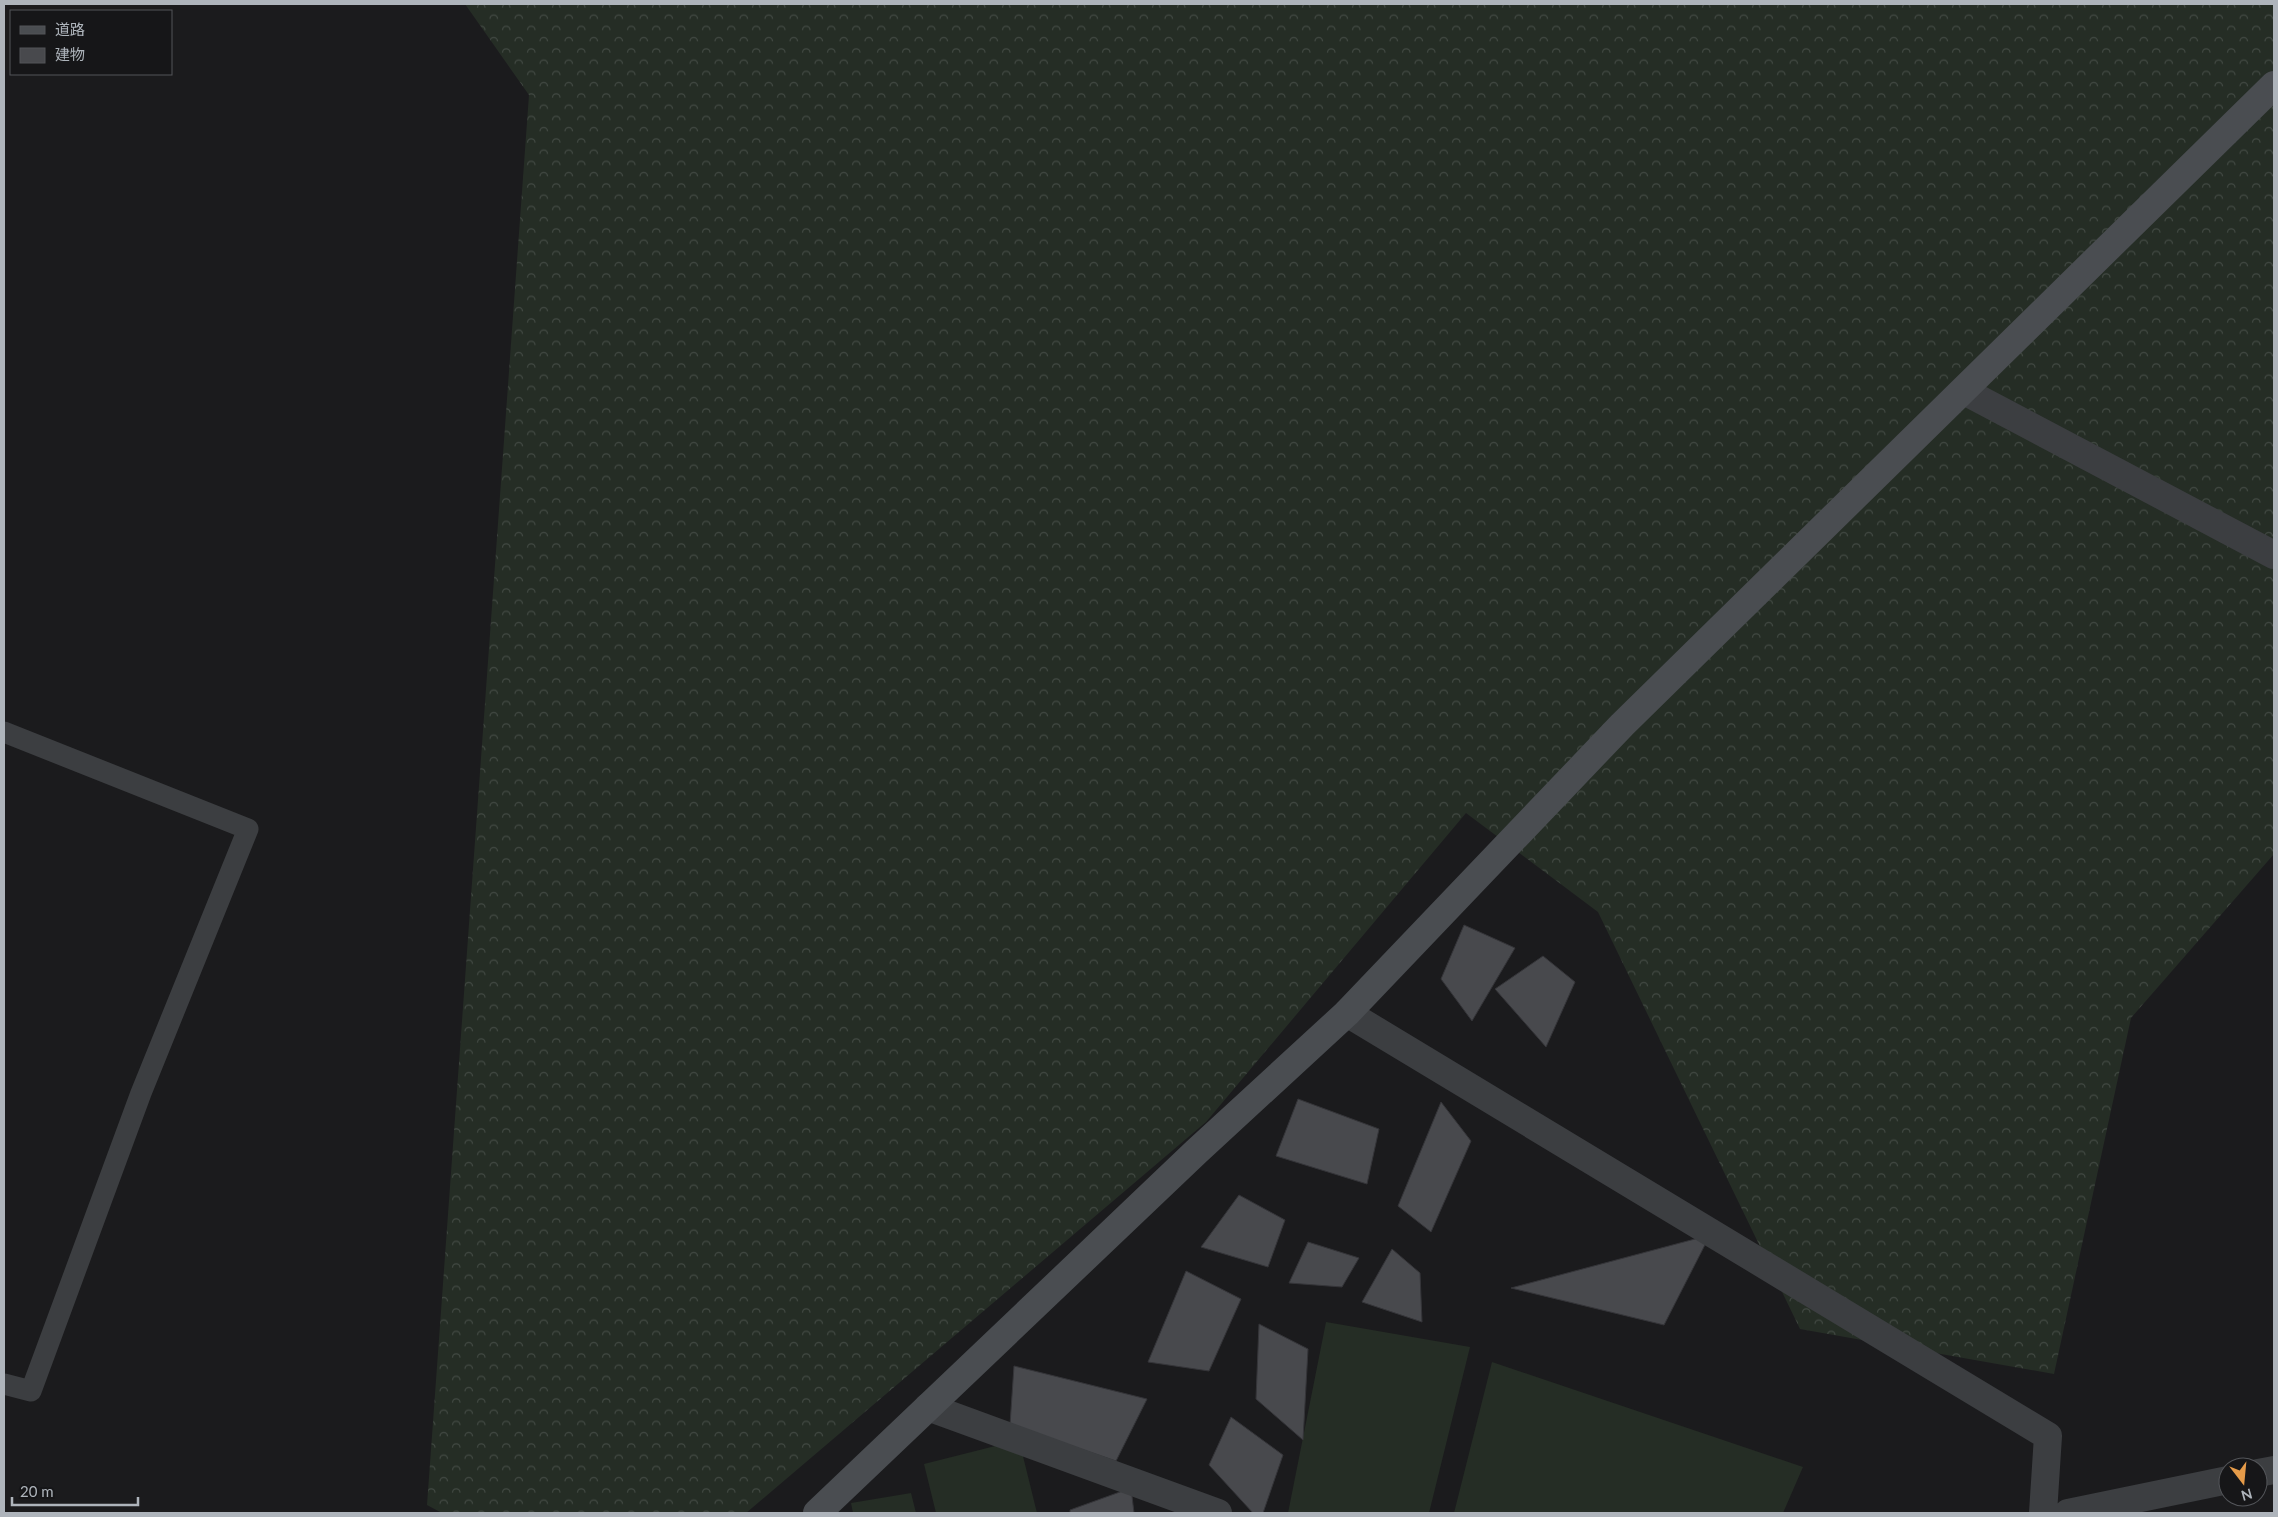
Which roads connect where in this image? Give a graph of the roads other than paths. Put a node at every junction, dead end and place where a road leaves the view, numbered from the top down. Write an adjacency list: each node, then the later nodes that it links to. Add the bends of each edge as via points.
1 (2274, 85): 2 (street)
2 (1964, 391): 3 (street); 5 (street, via 1622,726)
3 (2274, 555)
4 (4, 732): 6 (lane, via 248,829 141,1093 31,1391)
5 (1347, 1013): 7 (street); 11 (street, via 2048,1436)
6 (4, 1384)
7 (928, 1407): 9 (street); 10 (street)
8 (2218, 1482): 12 (street)
9 (816, 1513)
10 (1218, 1513)
11 (2043, 1513)
12 (2068, 1513)

